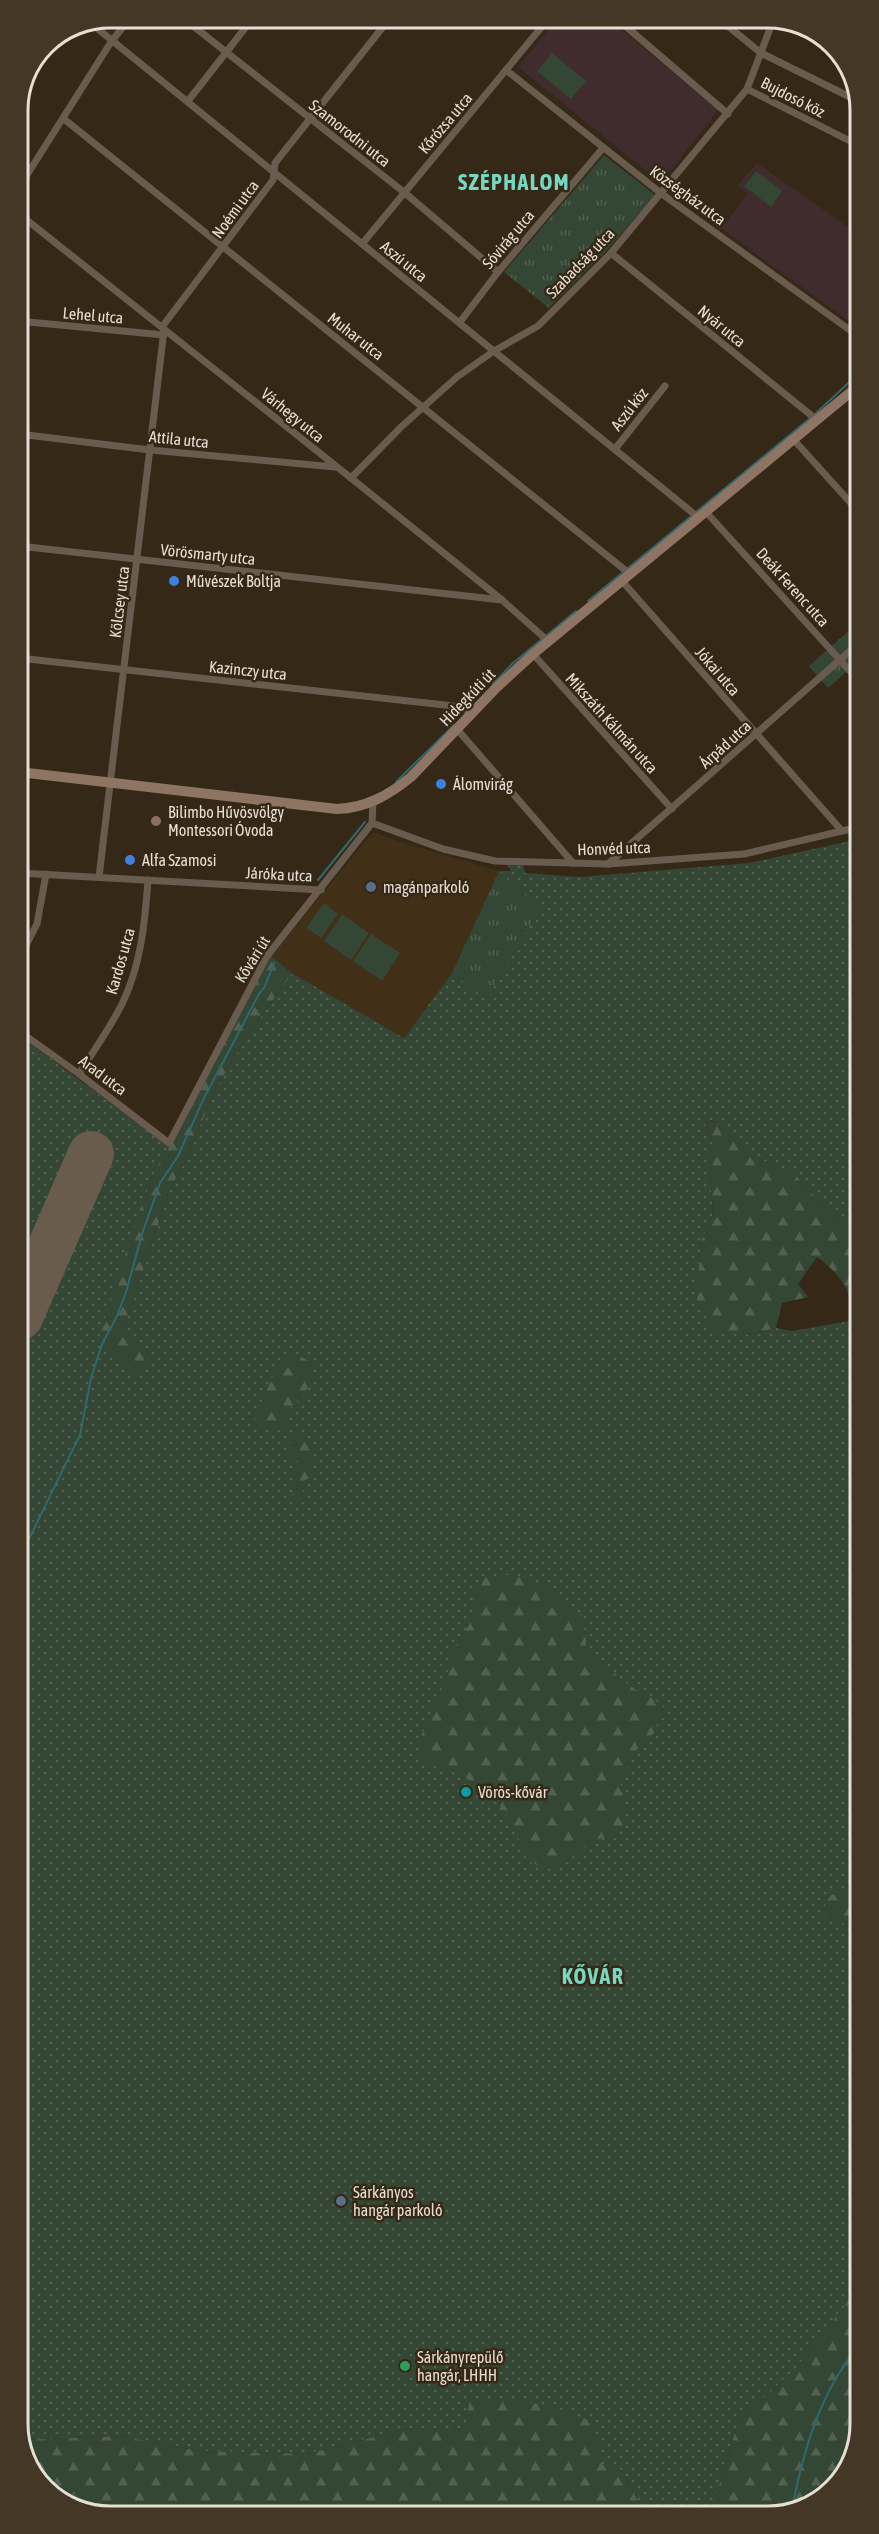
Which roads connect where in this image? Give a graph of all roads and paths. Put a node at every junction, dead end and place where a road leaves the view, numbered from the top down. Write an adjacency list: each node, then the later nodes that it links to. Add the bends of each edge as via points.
1 (121, 29): 10 (street)
2 (197, 29): 11 (street, Szamorodni utca)
3 (245, 29): 11 (street)
4 (381, 29): 18 (street, Noémi utca)
5 (540, 29): 13 (street, Kőrózsa utca)
6 (629, 29): 17 (street)
7 (732, 29): 12 (street)
8 (770, 29): 12 (street, Szabadság utca)
9 (98, 30): 10 (street, Aszú utca)
10 (111, 42): 16 (street, Aszú utca); 19 (street)
11 (227, 52): 16 (street); 18 (street, Szamorodni utca)
12 (761, 53): 14 (street, Szabadság utca); 15 (street)
13 (506, 70): 21 (street, Községház utca); 24 (street, Kőrózsa utca)
14 (747, 89): 17 (street, Szabadság utca); 20 (street, Bujdosó köz)
15 (849, 97)
16 (188, 101): 23 (street, Aszú utca)
17 (728, 114): 25 (street, Szabadság utca)
18 (310, 118): 23 (street, Noémi utca, via 275,163); 24 (street, Szamorodni utca)
19 (64, 119): 22 (street); 28 (street, Muhar utca)
20 (850, 141)
21 (603, 148): 25 (street, Községház utca); 30 (street, Sóvirág utca)
22 (29, 172)
23 (274, 172): 27 (street, Aszú utca); 28 (street, Noémi utca, via 273,180)
24 (405, 193): 27 (street, Kőrózsa utca); 30 (street, Szamorodni utca)
25 (662, 194): 29 (street, Szabadság utca); 33 (street, Községház utca)
26 (29, 222): 34 (street, Várhegy utca)
27 (362, 244): 32 (street, Aszú utca)
28 (224, 248): 34 (street, Noémi utca); 38 (street, Muhar utca)
29 (611, 253): 35 (street, Szabadság utca, via 538,326); 39 (street, Nyár utca)
30 (498, 272): 32 (street, Sóvirág utca)
31 (29, 322): 34 (street, Lehel utca)
32 (460, 322): 35 (street, Aszú utca)
33 (850, 330)
34 (163, 331): 43 (street, Kölcsey utca); 44 (street, Várhegy utca)
35 (494, 351): 38 (street, Szabadság utca); 42 (street, Aszú utca)
36 (665, 386): 42 (street, Aszú köz)
37 (850, 392): 39 (main road, Hidegkúti út)
38 (424, 407): 45 (street, Szabadság utca); 50 (street, Muhar utca)
39 (814, 418): 41 (main road, Hidegkúti út)
40 (29, 435): 43 (street, Attila utca)
41 (794, 440): 46 (street); 47 (main road, Hidegkúti út)
42 (615, 449): 47 (street, Aszú utca)
43 (150, 450): 44 (street, Attila utca); 49 (street, Kölcsey utca)
44 (337, 467): 45 (street, Várhegy utca)
45 (351, 478): 51 (street, Várhegy utca)
46 (850, 502)
47 (699, 514): 50 (main road, Hidegkúti út); 56 (street, Deák Ferenc utca)
48 (29, 547): 49 (street, Vörösmarty utca)
49 (138, 560): 51 (street, Vörösmarty utca); 57 (street, Kölcsey utca)
50 (626, 574): 52 (main road, Hidegkúti út); 61 (street, Jókai utca)
51 (502, 600): 52 (street, Várhegy utca)
52 (546, 638): 54 (main road, Hidegkúti út)
53 (850, 650): 56 (street, Árpád utca)
54 (533, 654): 59 (main road, Hidegkúti út); 65 (street, Mikszáth Kálmán utca)
55 (29, 659): 57 (street, Kazinczy utca)
56 (839, 660): 58 (street, Deák Ferenc utca); 61 (street, Árpád utca)
57 (124, 670): 59 (street, Kazinczy utca, via 463,707); 63 (street, Kölcsey utca)
58 (850, 672)
59 (469, 712): 60 (main road, Hidegkúti út)
60 (457, 729): 64 (main road, Hidegkúti út, via 411,777); 69 (street)
61 (756, 735): 65 (street, Árpád utca); 68 (street, Jókai utca)
62 (29, 773): 63 (main road, Hidegkúti út)
63 (111, 783): 64 (main road, Hidegkúti út, via 337,809); 73 (street, Kölcsey utca)
64 (373, 802): 66 (street)
65 (672, 809): 70 (street, Árpád utca)
66 (372, 823): 69 (street, Honvéd utca, via 480,859); 75 (street, Kővári út)
67 (850, 829): 68 (street, Honvéd utca)
68 (842, 831): 70 (street, Honvéd utca, via 744,854)
69 (573, 863): 70 (street, Honvéd utca)
70 (608, 864)
71 (29, 873): 72 (street, Járóka utca)
72 (46, 874): 73 (street, Járóka utca); 76 (street, via 38,924)
73 (99, 877): 74 (street, Járóka utca)
74 (148, 880): 75 (street, Járóka utca); 78 (street, Kardos utca, via 145,928 133,975 122,1003)
75 (321, 890): 79 (street, Kővári út, via 267,956)
76 (29, 941)
77 (29, 1038): 78 (street, Arad utca)
78 (79, 1074): 79 (street, Arad utca)
79 (169, 1143)

